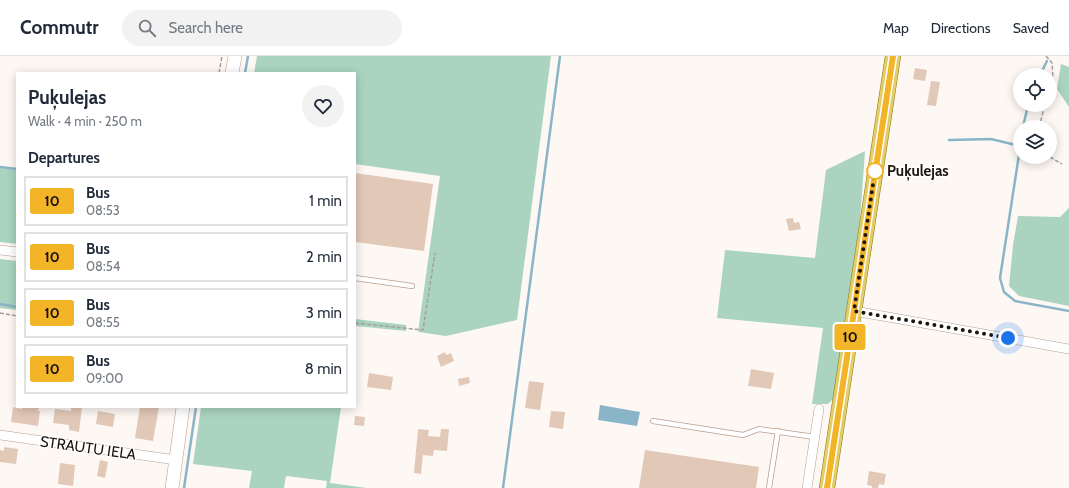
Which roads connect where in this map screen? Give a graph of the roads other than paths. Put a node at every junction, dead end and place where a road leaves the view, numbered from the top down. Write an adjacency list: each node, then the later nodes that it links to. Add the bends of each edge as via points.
1 (235, 56): 3 (street)
2 (893, 56): 8 (main road)
3 (232, 72)
4 (0, 250): 5 (street)
5 (16, 252)
6 (356, 278): 7 (lane)
7 (412, 286)
8 (854, 311): 9 (street); 20 (main road)
9 (1069, 349)
10 (184, 408): 16 (street)
11 (819, 409): 15 (street)
12 (653, 421): 13 (lane, via 743,435 758,429)
13 (778, 432): 15 (lane); 18 (lane)
14 (0, 436): 16 (street, STRAUTU IELA)
15 (815, 437): 19 (street)
16 (176, 460): 17 (street)
17 (172, 488)
18 (769, 488)
19 (807, 488)
20 (827, 488)

